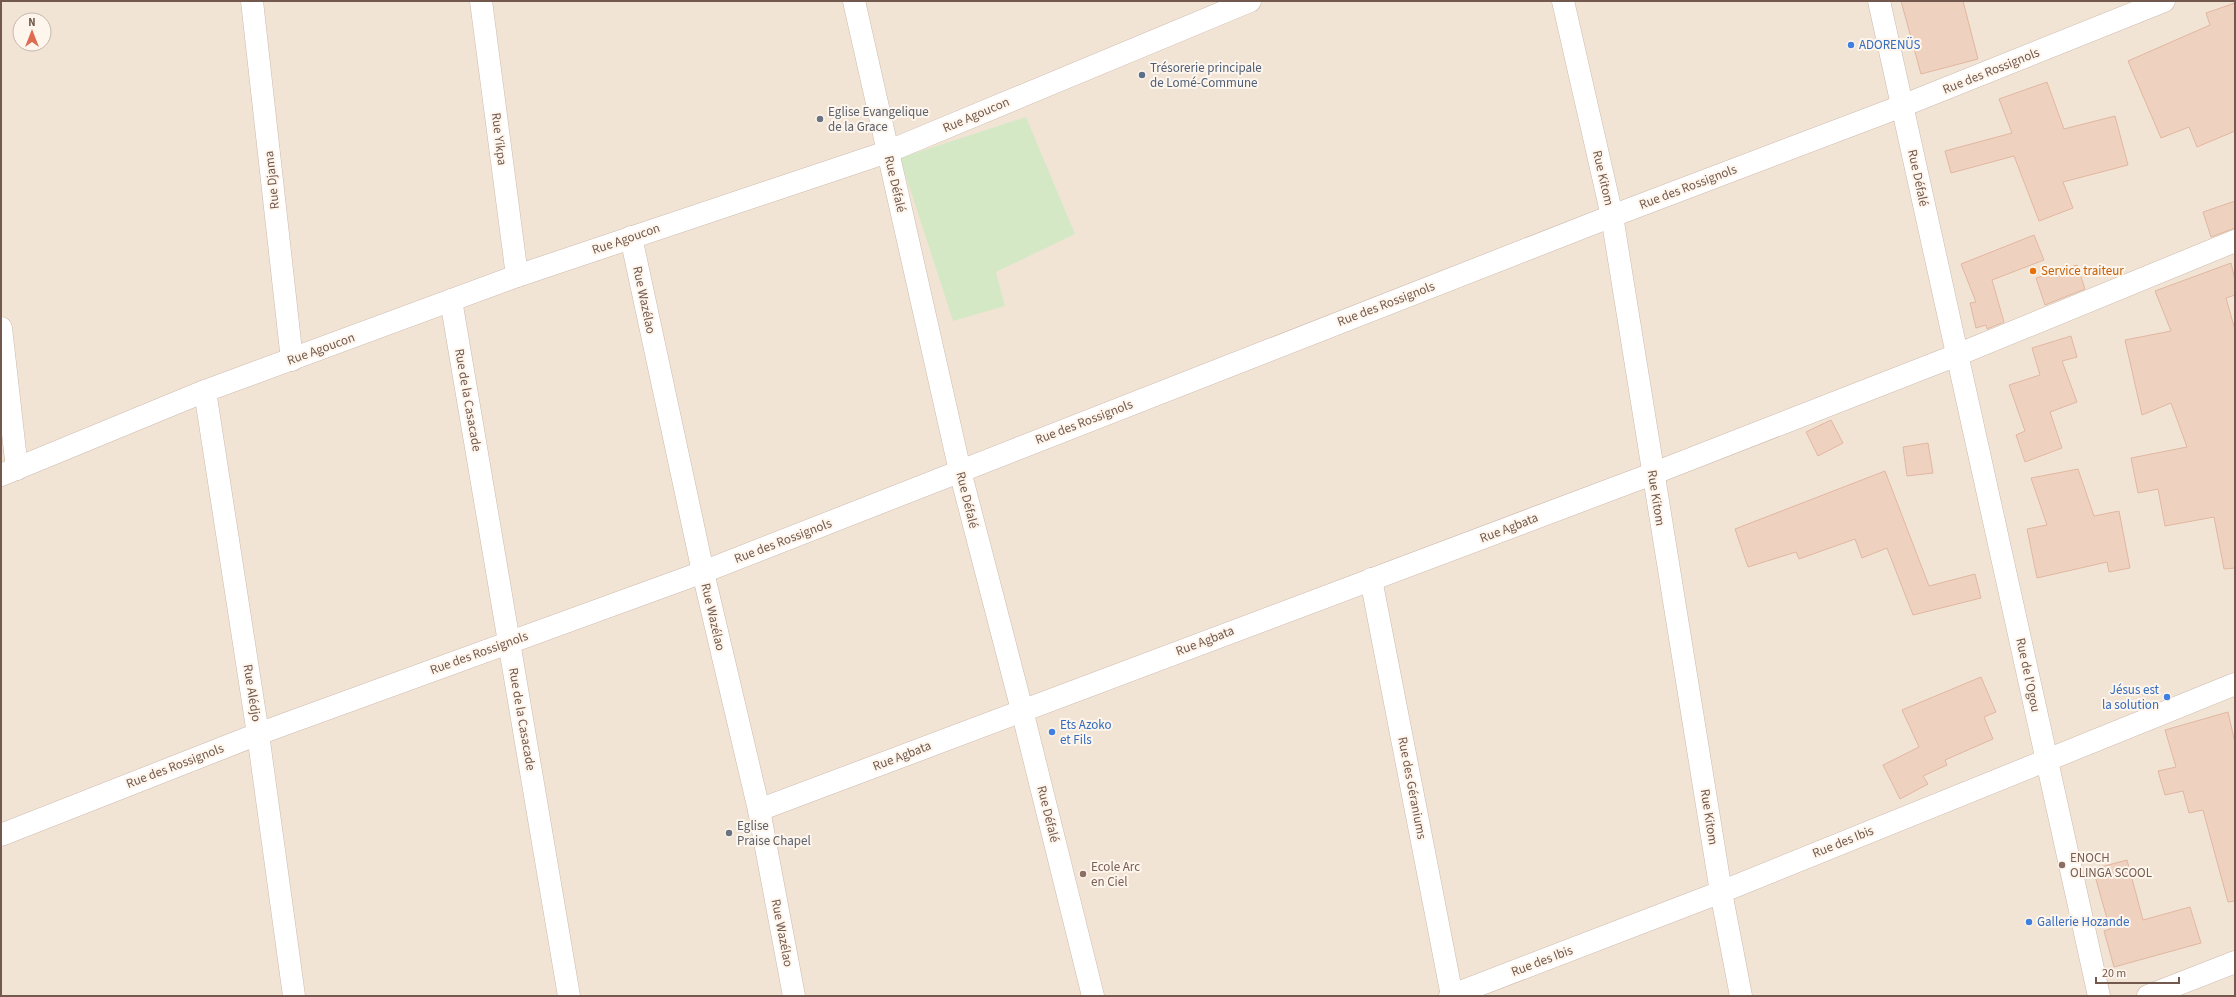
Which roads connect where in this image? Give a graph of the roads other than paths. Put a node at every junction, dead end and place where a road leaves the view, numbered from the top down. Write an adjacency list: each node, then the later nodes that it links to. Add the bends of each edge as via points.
1 (252, 1): 17 (street, Rue Djama)
2 (481, 1): 13 (street, Rue Yikpa)
3 (854, 1): 9 (street, Rue Défalé)
4 (1250, 1): 9 (street, Rue Agoucon)
5 (1563, 1): 10 (street, Rue Kitom)
6 (1879, 1): 8 (street, Rue Défalé)
7 (2164, 1): 8 (street, Rue des Rossignols)
8 (1902, 106): 10 (street, Rue des Rossignols); 16 (street, Rue Défalé)
9 (887, 152): 11 (street, Rue Agoucon); 19 (street, Rue Défalé)
10 (1612, 216): 19 (street, Rue des Rossignols); 21 (street, Rue Kitom)
11 (631, 238): 13 (street, Rue Agoucon); 22 (street, Rue Wazélao)
12 (2235, 241): 16 (street, Rue Agbata)
13 (517, 276): 14 (street, Rue Agoucon)
14 (451, 300): 17 (street, Rue Agoucon); 24 (street, Rue de la Casacade)
15 (1, 328): 20 (street)
16 (1957, 355): 21 (street, Rue Agbata); 28 (street, Rue de l'Ogou)
17 (292, 360): 18 (street, Rue Agoucon)
18 (205, 391): 20 (street, Rue Agoucon); 27 (street, Rue Alédjo)
19 (960, 471): 22 (street, Rue des Rossignols); 26 (street, Rue Défalé)
20 (9, 472)
21 (1652, 474): 23 (street, Rue Agbata); 31 (street, Rue Kitom)
22 (702, 572): 24 (street, Rue des Rossignols); 29 (street, Rue Wazélao)
23 (1371, 579): 26 (street, Rue Agbata); 37 (street, Rue des Géraniums)
24 (509, 642): 27 (street, Rue des Rossignols); 34 (street, Rue de la Casacade)
25 (2235, 684): 28 (street, Rue des Ibis)
26 (1022, 710): 29 (street, Rue Agbata); 36 (street, Rue Défalé)
27 (258, 734): 30 (street, Rue des Rossignols); 33 (street, Rue Alédjo)
28 (2046, 759): 31 (street, Rue des Ibis); 39 (street, Rue de l'Ogou)
29 (759, 810): 35 (street, Rue Wazélao)
30 (1, 835)
31 (1721, 892): 37 (street, Rue des Ibis); 38 (street, Rue Kitom)
32 (2235, 962): 40 (street)
33 (294, 996)
34 (569, 996)
35 (794, 996)
36 (1093, 996)
37 (1451, 996)
38 (1741, 996)
39 (2099, 996)
40 (2148, 996)

